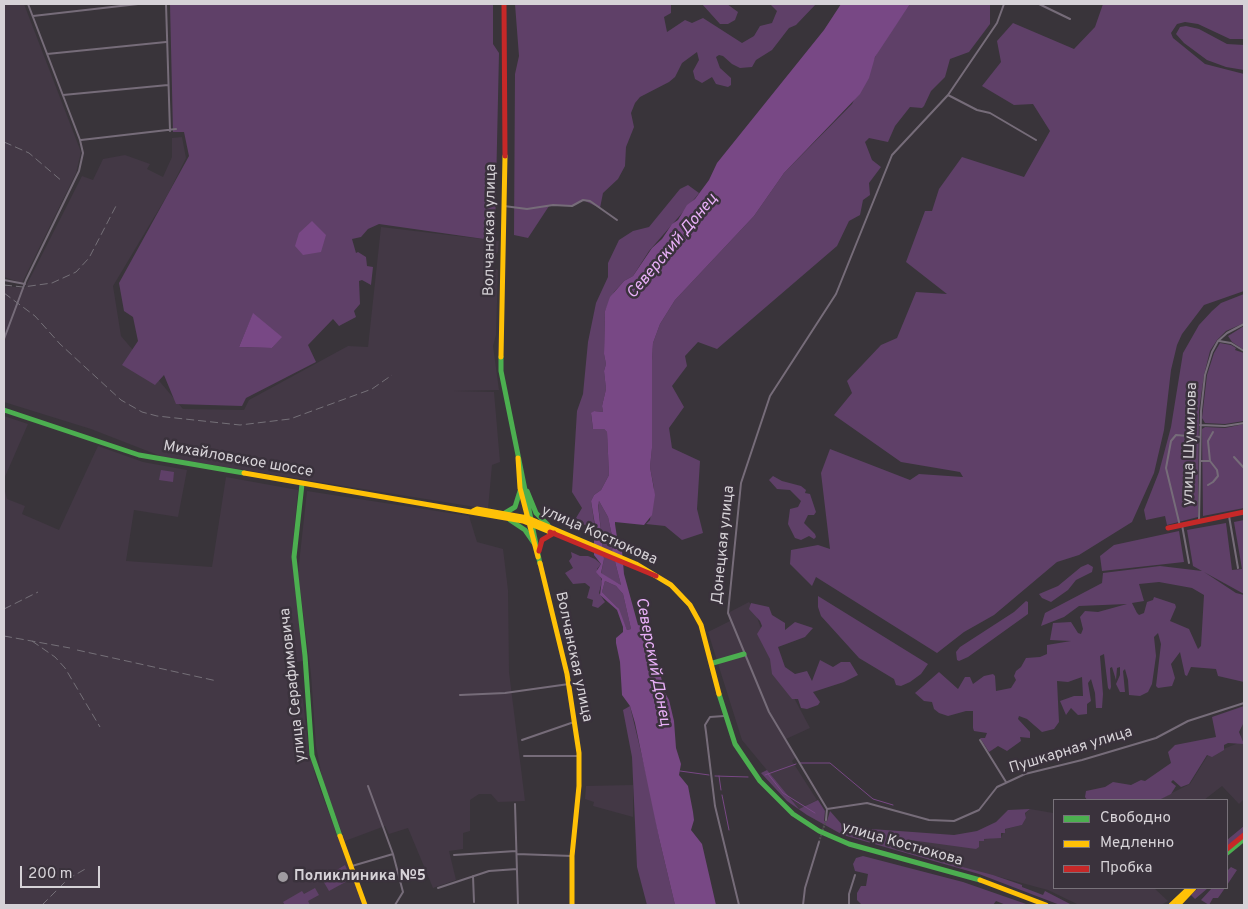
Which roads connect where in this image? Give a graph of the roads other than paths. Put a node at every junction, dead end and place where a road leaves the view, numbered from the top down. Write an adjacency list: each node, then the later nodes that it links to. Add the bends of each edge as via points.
1 (28, 4): 7 (street)
2 (138, 4): 7 (street)
3 (166, 4): 9 (street)
4 (504, 4): 18 (main road, Волчанская улица)
5 (1004, 4): 13 (street, Донецкая улица, via 997,23)
6 (1039, 4): 8 (street)
7 (33, 16): 10 (street)
8 (1070, 19)
9 (167, 42): 10 (street); 11 (street)
10 (47, 54): 12 (street)
11 (168, 85): 12 (street); 15 (street)
12 (63, 95): 16 (street)
13 (948, 95): 17 (street); 58 (street, Донецкая улица, via 892,155 836,294 770,396 740,492 728,613)
14 (176, 129): 15 (street)
15 (170, 131): 16 (street)
16 (80, 140): 21 (street, via 83,152 79,171)
17 (1036, 140)
18 (504, 206): 19 (street, via 527,209 572,206 583,200 590,201); 42 (main road, Волчанская улица, via 502,371)
19 (617, 220)
20 (4, 280): 21 (street)
21 (25, 284): 26 (street)
22 (1244, 324): 23 (street, улица Шумилова)
23 (1227, 333): 24 (street, улица Шумилова); 25 (street)
24 (1222, 337): 25 (street); 27 (street); 29 (street, улица Шумилова)
25 (1227, 338): 28 (street)
26 (4, 339)
27 (1224, 341): 28 (street); 29 (street)
28 (1231, 343): 30 (street)
29 (1217, 344): 33 (street, улица Шумилова, via 1205,375)
30 (1244, 351)
31 (4, 410): 40 (main road, Михайловское шоссе, via 139,456)
32 (1244, 423): 33 (street)
33 (1200, 424): 35 (street, улица Шумилова)
34 (1213, 432): 38 (street, via 1208,441)
35 (1200, 437): 37 (street, улица Шумилова); 50 (street, via 1176,435 1171,442 1166,468)
36 (1234, 457): 39 (street)
37 (1200, 461): 38 (street); 49 (street, улица Шумилова)
38 (1210, 461): 41 (street, via 1218,476)
39 (1244, 468)
40 (302, 484): 47 (main road, Михайловское шоссе); 82 (main road, улица Серафимовича, via 294,557 312,754)
41 (1208, 485)
42 (523, 489): 47 (main road, via 515,507); 48 (main road, Волчанская улица); 52 (main road, via 536,513)
43 (1244, 494): 44 (street)
44 (1244, 498)
45 (1244, 512): 46 (main road)
46 (1228, 515): 49 (main road); 57 (street)
47 (505, 516): 48 (main road, Михайловское шоссе); 53 (main road, via 525,530)
48 (531, 521): 52 (main road, улица Костюкова); 53 (main road, Волчанская улица); 54 (main road, Волчанская улица)
49 (1200, 521): 50 (main road)
50 (1181, 525): 51 (main road); 55 (street)
51 (1168, 528)
52 (556, 532): 54 (main road, via 542,540); 59 (main road, улица Костюкова, via 660,577 682,596 696,614)
53 (534, 543): 56 (main road, Волчанская улица)
54 (539, 552): 56 (main road, Волчанская улица)
55 (1189, 563)
56 (540, 564): 60 (main road, Волчанская улица)
57 (1238, 568)
58 (744, 654): 59 (main road); 72 (street, Донецкая улица, via 769,712)
59 (713, 663): 63 (main road, улица Костюкова)
60 (569, 684): 61 (street, via 505,693); 64 (main road, Волчанская улица)
61 (460, 695)
62 (1244, 703): 69 (street, Пушкарная улица, via 1188,721 1156,738)
63 (726, 716): 95 (street, via 710,717 706,725 715,806); 98 (main road, улица Костюкова, via 735,744 760,781 793,814 819,831 849,844 977,880)
64 (575, 722): 65 (street); 68 (main road, Волчанская улица)
65 (522, 740)
66 (980, 740): 69 (street)
67 (524, 756): 68 (street)
68 (580, 756): 81 (main road, Волчанская улица)
69 (1006, 782): 72 (street, Пушкарная улица, via 992,791 979,810 954,821 929,820 867,803)
70 (368, 786): 79 (street)
71 (515, 804): 77 (street)
72 (826, 809): 73 (street)
73 (826, 820)
74 (1244, 837): 76 (main road); 78 (main road)
75 (819, 842): 96 (street)
76 (1228, 847)
77 (516, 852): 80 (street); 81 (street); 83 (street)
78 (1228, 852)
79 (393, 854): 82 (street); 92 (street, via 403,892)
80 (454, 856)
81 (572, 856): 94 (main road, Волчанская улица)
82 (352, 866): 91 (main road, улица Серафимовича)
83 (517, 869): 85 (street); 93 (street)
84 (855, 875): 97 (street)
85 (473, 876): 86 (street); 89 (street)
86 (438, 888)
87 (1188, 889): 90 (main road)
88 (1193, 889): 90 (main road)
89 (474, 902)
90 (1178, 903): 99 (main road)
91 (366, 905)
92 (395, 905)
93 (518, 905)
94 (572, 905)
95 (739, 905)
96 (803, 905)
97 (849, 905)
98 (1046, 905)
99 (1171, 905)

